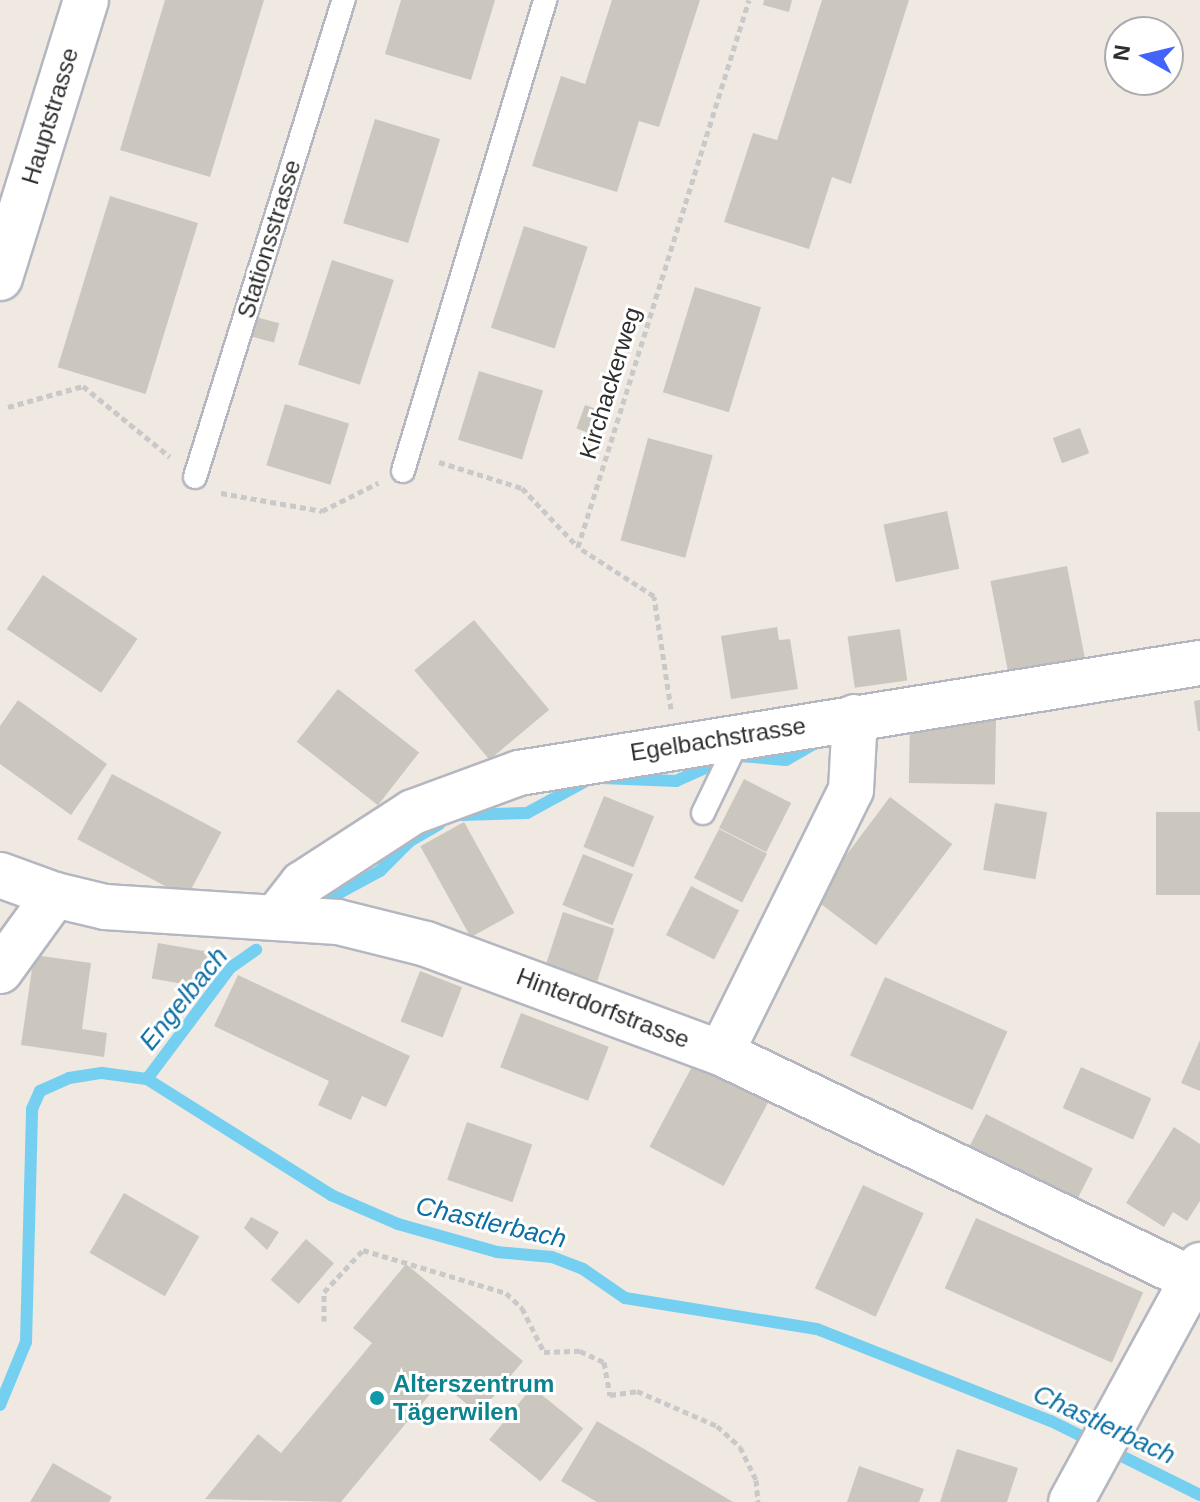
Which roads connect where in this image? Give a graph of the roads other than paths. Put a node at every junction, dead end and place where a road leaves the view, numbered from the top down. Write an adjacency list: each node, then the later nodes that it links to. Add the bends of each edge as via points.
1 (86, 0): 4 (street, Hauptstrasse)
2 (344, 0): 6 (lane, Stationsstrasse)
3 (545, 0): 5 (lane)
4 (0, 278)
5 (403, 471)
6 (195, 477)
7 (1200, 663): 8 (street, Egelbachstrasse)
8 (855, 717): 9 (street, Egelbachstrasse); 15 (street, via 851,790)
9 (732, 752): 10 (lane); 13 (street, Egelbachstrasse, via 678,745 519,773 413,812 302,884)
10 (703, 813)
11 (0, 875): 12 (street, Hinterdorfstrasse)
12 (55, 895): 13 (street, Hinterdorfstrasse, via 105,907); 14 (street)
13 (277, 916): 15 (street, Hinterdorfstrasse, via 338,922 426,944)
14 (0, 971)
15 (721, 1053): 16 (street, Hinterdorfstrasse)
16 (1197, 1276): 17 (street)
17 (1079, 1487)

